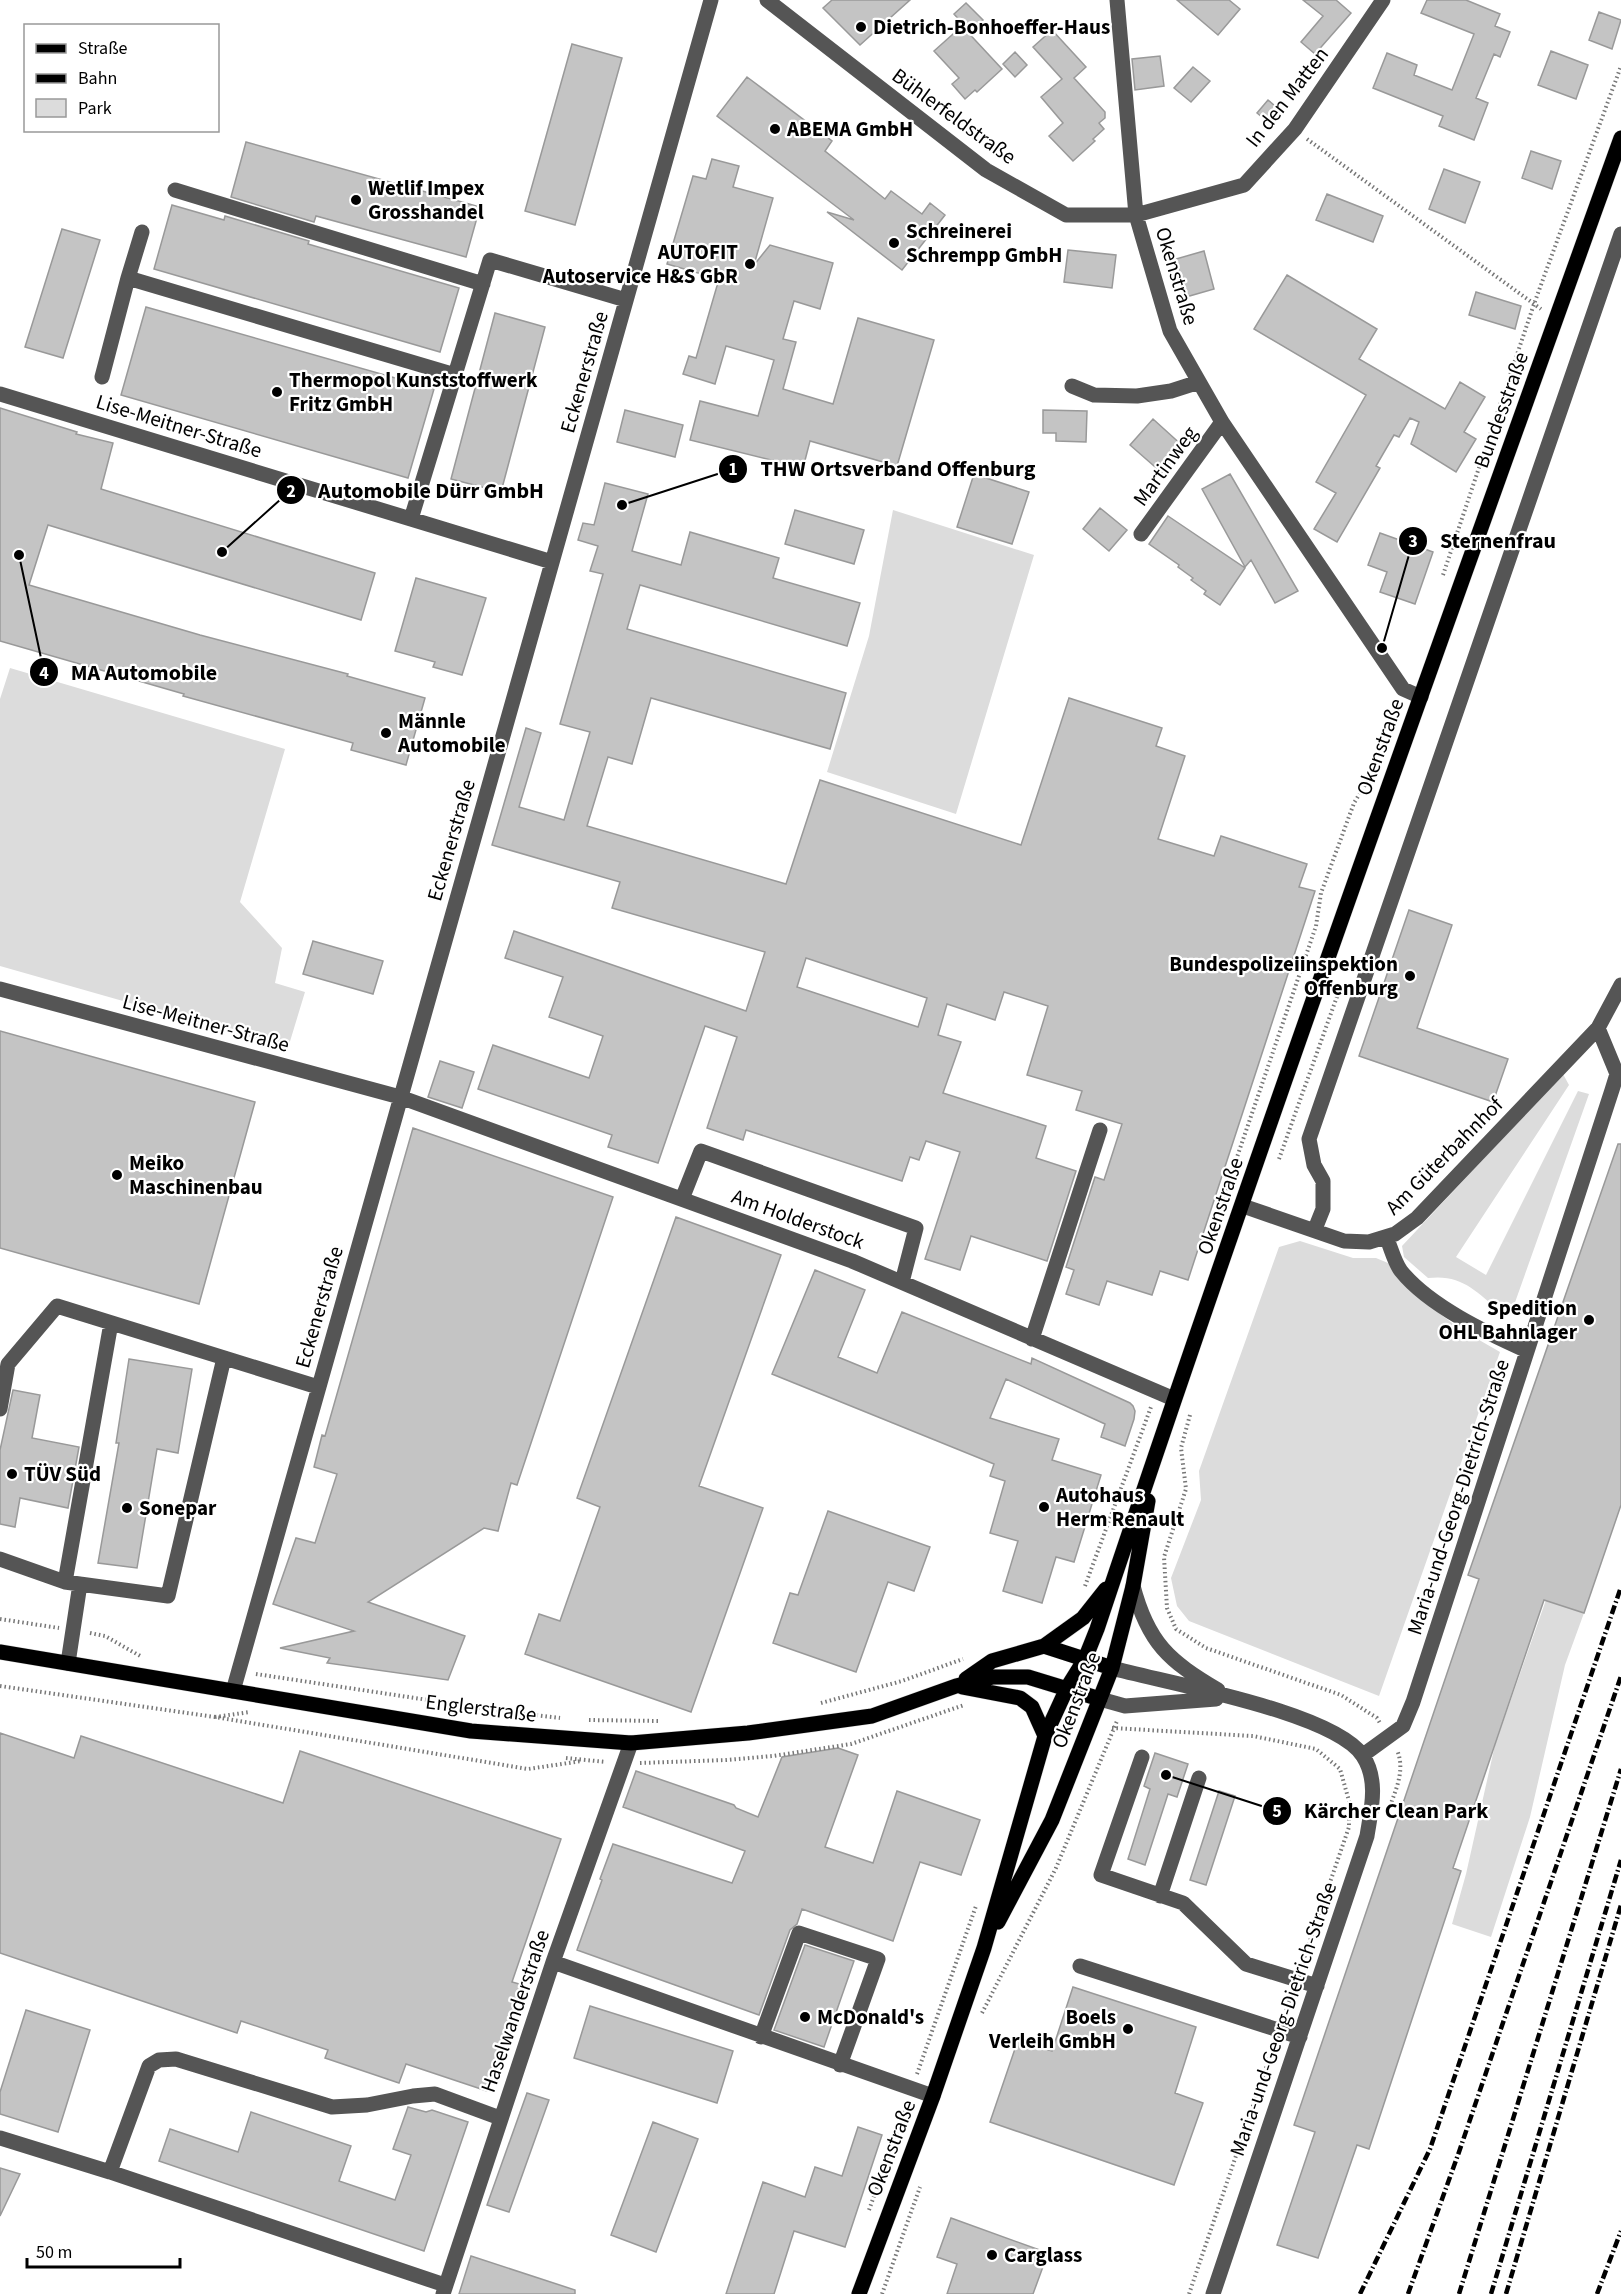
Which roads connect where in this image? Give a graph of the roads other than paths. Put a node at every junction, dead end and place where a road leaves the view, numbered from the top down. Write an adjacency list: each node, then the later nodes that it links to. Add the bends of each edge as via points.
1 (711, 0): 12 (street, Eckenerstraße)
2 (767, 0): 7 (street, Bühlerfeldstraße, via 986,170 1066,215)
3 (1117, 0): 7 (street, Okenstraße)
4 (1383, 0): 7 (street, In den Matten, via 1295,129 1244,185)
5 (1621, 138): 22 (main road, Bundesstraße)
6 (175, 190): 11 (street)
7 (1136, 214): 15 (street, Okenstraße, via 1170,331)
8 (142, 232): 10 (street)
9 (1621, 234): 30 (street, via 1309,1139 1314,1165 1323,1181 1323,1209)
10 (128, 278): 13 (street); 14 (street)
11 (483, 284): 12 (street, via 490,260); 13 (street)
12 (626, 300): 21 (street, Eckenerstraße)
13 (455, 375): 19 (street)
14 (102, 377)
15 (1199, 382): 16 (street, via 1137,396 1094,395); 18 (street, Okenstraße)
16 (1072, 386)
17 (0, 394): 19 (street, Lise-Meitner-Straße)
18 (1222, 422): 20 (street, Martinweg); 22 (street, Okenstraße, via 1403,689)
19 (411, 519): 21 (street, Lise-Meitner-Straße)
20 (1141, 534)
21 (552, 562): 26 (street, Eckenerstraße)
22 (1421, 697): 29 (main road, Okenstraße)
23 (1621, 985): 25 (street, Am Güterbahnhof)
24 (0, 989): 26 (street, Lise-Meitner-Straße)
25 (1598, 1028): 31 (street, Am Güterbahnhof, via 1417,1218); 35 (street, Maria-und-Georg-Dietrich-Straße, via 1617,1074)
26 (400, 1097): 28 (street, Am Holderstock); 37 (street, Eckenerstraße)
27 (1100, 1130): 34 (street)
28 (682, 1199): 32 (street, Am Holderstock); 32 (street, via 701,1151 916,1228)
29 (1243, 1206): 30 (street, Am Güterbahnhof); 38 (main road, Okenstraße)
30 (1316, 1229): 31 (street, Am Güterbahnhof, via 1344,1241 1369,1242)
31 (1386, 1236): 35 (street, via 1400,1270 1427,1295 1483,1332)
32 (902, 1282): 34 (street, Am Holderstock)
33 (111, 1323): 36 (street); 39 (street, via 57,1306 8,1364); 43 (street)
34 (1032, 1339): 38 (street, Am Holderstock)
35 (1527, 1351): 57 (street, Maria-und-Georg-Dietrich-Straße, via 1413,1702 1403,1726)
36 (224, 1358): 37 (street); 43 (street, via 168,1596)
37 (318, 1387): 52 (street, Eckenerstraße)
38 (1174, 1399): 40 (main road, Okenstraße)
39 (0, 1409)
40 (1157, 1449): 42 (main road, Okenstraße); 44 (main road, Okenstraße)
41 (0, 1559): 43 (street)
42 (1115, 1577): 45 (main road, Englerstraße, via 1083,1618); 47 (main road, Okenstraße)
43 (72, 1583): 48 (street)
44 (1133, 1586): 49 (main road, Okenstraße); 53 (street, via 1156,1642 1186,1671)
45 (1044, 1646): 47 (main road); 50 (main road, Englerstraße, via 992,1661)
46 (0, 1652): 48 (main road, Englerstraße)
47 (1085, 1659): 49 (main road); 51 (main road, Okenstraße)
48 (68, 1663): 52 (main road, Englerstraße)
49 (1112, 1668): 53 (street); 54 (main road, Okenstraße)
50 (956, 1686): 51 (main road, Englerstraße, via 993,1677 1028,1677); 55 (main road, via 1020,1698 1032,1707); 56 (main road, Englerstraße, via 872,1716 748,1733)
51 (1067, 1688): 54 (main road, Englerstraße); 55 (main road, Okenstraße)
52 (233, 1691): 56 (main road, Englerstraße, via 471,1731)
53 (1231, 1698): 54 (street, via 1125,1706); 57 (street, via 1290,1713 1334,1732)
54 (1100, 1699): 61 (main road, Okenstraße, via 1052,1820)
55 (1045, 1736): 61 (main road, Okenstraße)
56 (631, 1743): 62 (street, Haselwanderstraße)
57 (1363, 1755): 64 (street, Maria-und-Georg-Dietrich-Straße, via 1372,1775 1367,1836)
58 (1142, 1757): 60 (street, via 1101,1875)
59 (1199, 1778): 60 (street)
60 (1160, 1896): 64 (street, via 1183,1903 1245,1964)
61 (984, 1948): 68 (main road, Okenstraße)
62 (553, 1962): 65 (street); 69 (street, Haselwanderstraße)
63 (1080, 1966): 66 (street)
64 (1317, 1986): 66 (street, Maria-und-Georg-Dietrich-Straße)
65 (761, 2037): 67 (street); 67 (street, via 799,1933 878,1959)
66 (1300, 2037): 74 (street, Maria-und-Georg-Dietrich-Straße)
67 (840, 2065): 68 (street)
68 (933, 2096): 73 (main road, Okenstraße)
69 (500, 2118): 71 (street, via 435,2094 332,2107 176,2059 159,2060 149,2066); 72 (street, Haselwanderstraße)
70 (0, 2138): 71 (street)
71 (110, 2172): 72 (street)
72 (444, 2290)
73 (859, 2294)
74 (1212, 2294)

